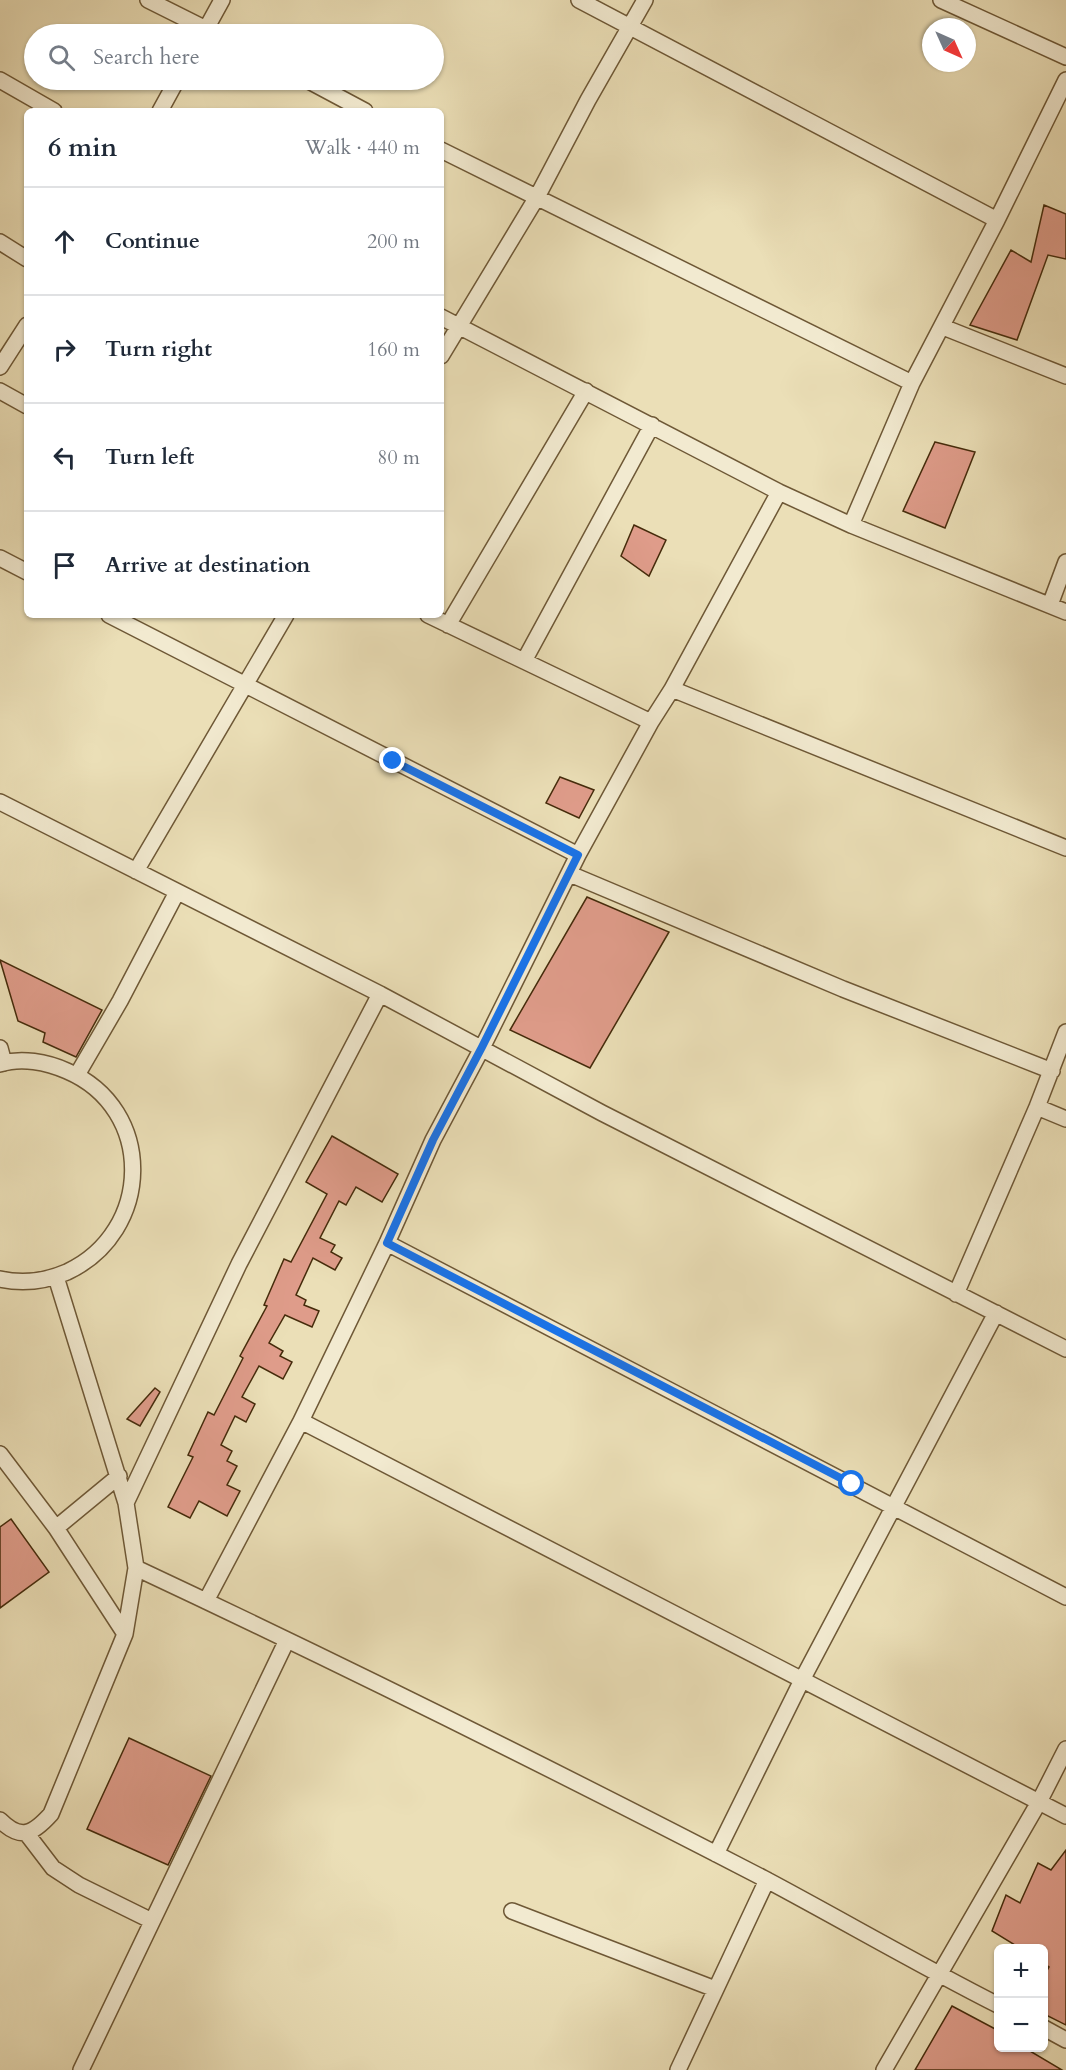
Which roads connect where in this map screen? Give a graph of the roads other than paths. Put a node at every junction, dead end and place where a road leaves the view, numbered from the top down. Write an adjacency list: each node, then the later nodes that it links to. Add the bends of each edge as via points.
1 (148, 0): 6 (street)
2 (222, 0): 7 (street)
3 (579, 0): 8 (street)
4 (645, 0): 8 (street)
5 (941, 0): 9 (street)
6 (193, 24)
7 (213, 24)
8 (630, 27): 18 (street); 19 (street)
9 (1066, 57)
10 (0, 80): 14 (street)
11 (1066, 80): 19 (street)
12 (172, 90): 15 (street)
13 (326, 90): 16 (street)
14 (49, 108)
15 (162, 108)
16 (359, 108)
17 (444, 151): 18 (street)
18 (537, 197): 23 (street); 29 (street)
19 (997, 220): 24 (street)
20 (0, 243): 21 (street)
21 (24, 258)
22 (444, 319): 23 (street)
23 (459, 327): 26 (street); 30 (street)
24 (943, 327): 28 (street); 29 (street)
25 (24, 330): 27 (street)
26 (444, 351)
27 (0, 367)
28 (1066, 376)
29 (912, 383): 35 (street)
30 (585, 391): 33 (street); 44 (street)
31 (0, 392): 32 (street)
32 (24, 404)
33 (652, 425): 34 (street); 45 (street)
34 (779, 492): 35 (street); 47 (street)
35 (851, 525): 39 (street)
36 (0, 558): 38 (street)
37 (1066, 562): 39 (street)
38 (24, 570)
39 (1050, 605): 40 (street)
40 (1066, 612)
41 (116, 618): 46 (street)
42 (284, 618): 46 (street)
43 (434, 618): 44 (street)
44 (448, 625): 45 (street)
45 (524, 661): 48 (street)
46 (244, 685): 51 (street); 52 (street)
47 (672, 689): 48 (street); 50 (street)
48 (651, 722): 51 (street)
49 (0, 802): 52 (street)
50 (1066, 848)
51 (578, 855): 53 (street)
52 (136, 871): 54 (street)
53 (570, 874): 57 (street); 59 (street, via 843,989)
54 (177, 892): 55 (street); 60 (street)
55 (380, 994): 57 (street); 72 (street, via 239,1263)
56 (1066, 1032): 59 (street)
57 (482, 1047): 63 (street, via 433,1140); 66 (street, via 602,1113)
58 (1, 1059): 60 (street, via 54,1065)
59 (1052, 1071): 61 (street)
60 (77, 1075): 64 (street, via 100,1092 118,1114 126,1132 133,1168 131,1197 104,1247 82,1265)
61 (1037, 1107): 62 (street); 66 (street)
62 (1066, 1119)
63 (387, 1243): 69 (street); 73 (street)
64 (56, 1277): 65 (street, via 33,1281); 71 (street)
65 (0, 1279)
66 (956, 1294): 67 (street)
67 (996, 1313): 68 (street); 73 (street)
68 (1066, 1349)
69 (301, 1421): 77 (street); 80 (street)
70 (0, 1454): 74 (street)
71 (119, 1476): 72 (street); 74 (street)
72 (126, 1503): 75 (street)
73 (894, 1506): 76 (street); 80 (street)
74 (56, 1528): 78 (street)
75 (136, 1568): 77 (street); 78 (street)
76 (1066, 1597)
77 (206, 1601): 79 (street)
78 (125, 1634): 85 (street, via 51,1814)
79 (286, 1640): 86 (street); 89 (street)
80 (802, 1680): 82 (street); 86 (street)
81 (1066, 1749): 82 (street)
82 (1040, 1802): 83 (street); 90 (street)
83 (1066, 1816)
84 (0, 1820): 85 (street, via 18,1833)
85 (27, 1834): 89 (street, via 53,1868)
86 (716, 1854): 87 (street)
87 (767, 1880): 90 (street); 91 (street)
88 (512, 1911): 91 (street)
89 (152, 1921): 95 (street)
90 (940, 1976): 92 (street); 97 (street)
91 (714, 1989): 96 (street)
92 (994, 2003)
93 (1048, 2030): 94 (street)
94 (1066, 2040)
95 (81, 2070)
96 (678, 2070)
97 (884, 2070)

